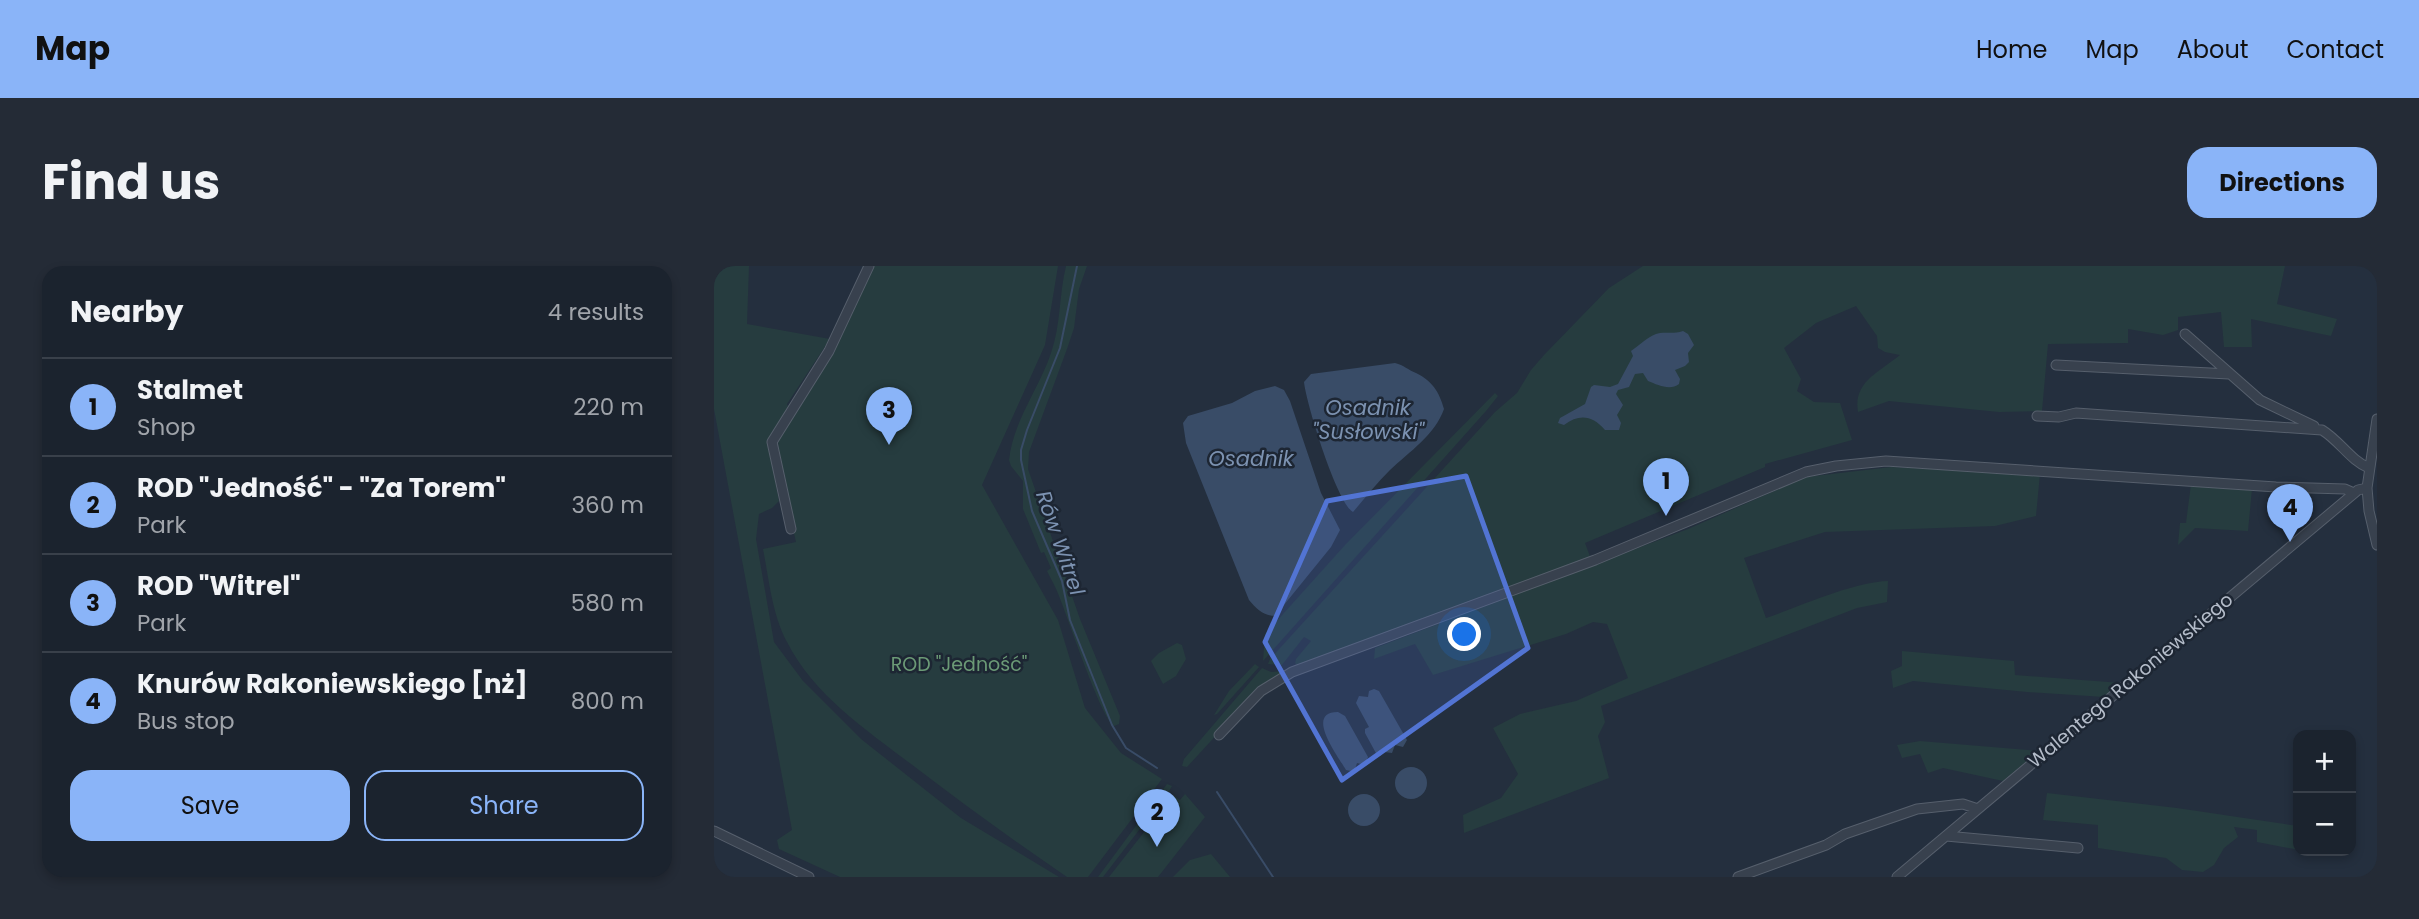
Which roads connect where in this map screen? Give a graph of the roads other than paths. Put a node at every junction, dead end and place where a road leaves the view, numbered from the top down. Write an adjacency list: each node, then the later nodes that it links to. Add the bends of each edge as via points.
1 (869, 266): 11 (street, via 829,351 772,442)
2 (2185, 334): 4 (street)
3 (2056, 365): 4 (street)
4 (2229, 374): 7 (street, via 2260,400)
5 (2037, 416): 7 (street, via 2076,413)
6 (2377, 419): 8 (street)
7 (2322, 430): 8 (street)
8 (2369, 468): 9 (street)
9 (2367, 488): 10 (street, Walentego Rakoniewskiego); 12 (street)
10 (2354, 493): 13 (street, via 1886,461 1806,472 1595,560 1292,672 1261,691); 14 (street, Walentego Rakoniewskiego)
11 (790, 529)
12 (2377, 545)
13 (1219, 735)
14 (1978, 809): 16 (street, Walentego Rakoniewskiego); 19 (street, via 1963,804 1917,808)
15 (714, 831): 18 (street)
16 (1946, 836): 17 (street); 20 (street, Walentego Rakoniewskiego)
17 (2078, 848)
18 (809, 877)
19 (1738, 877)
20 (1897, 877)

